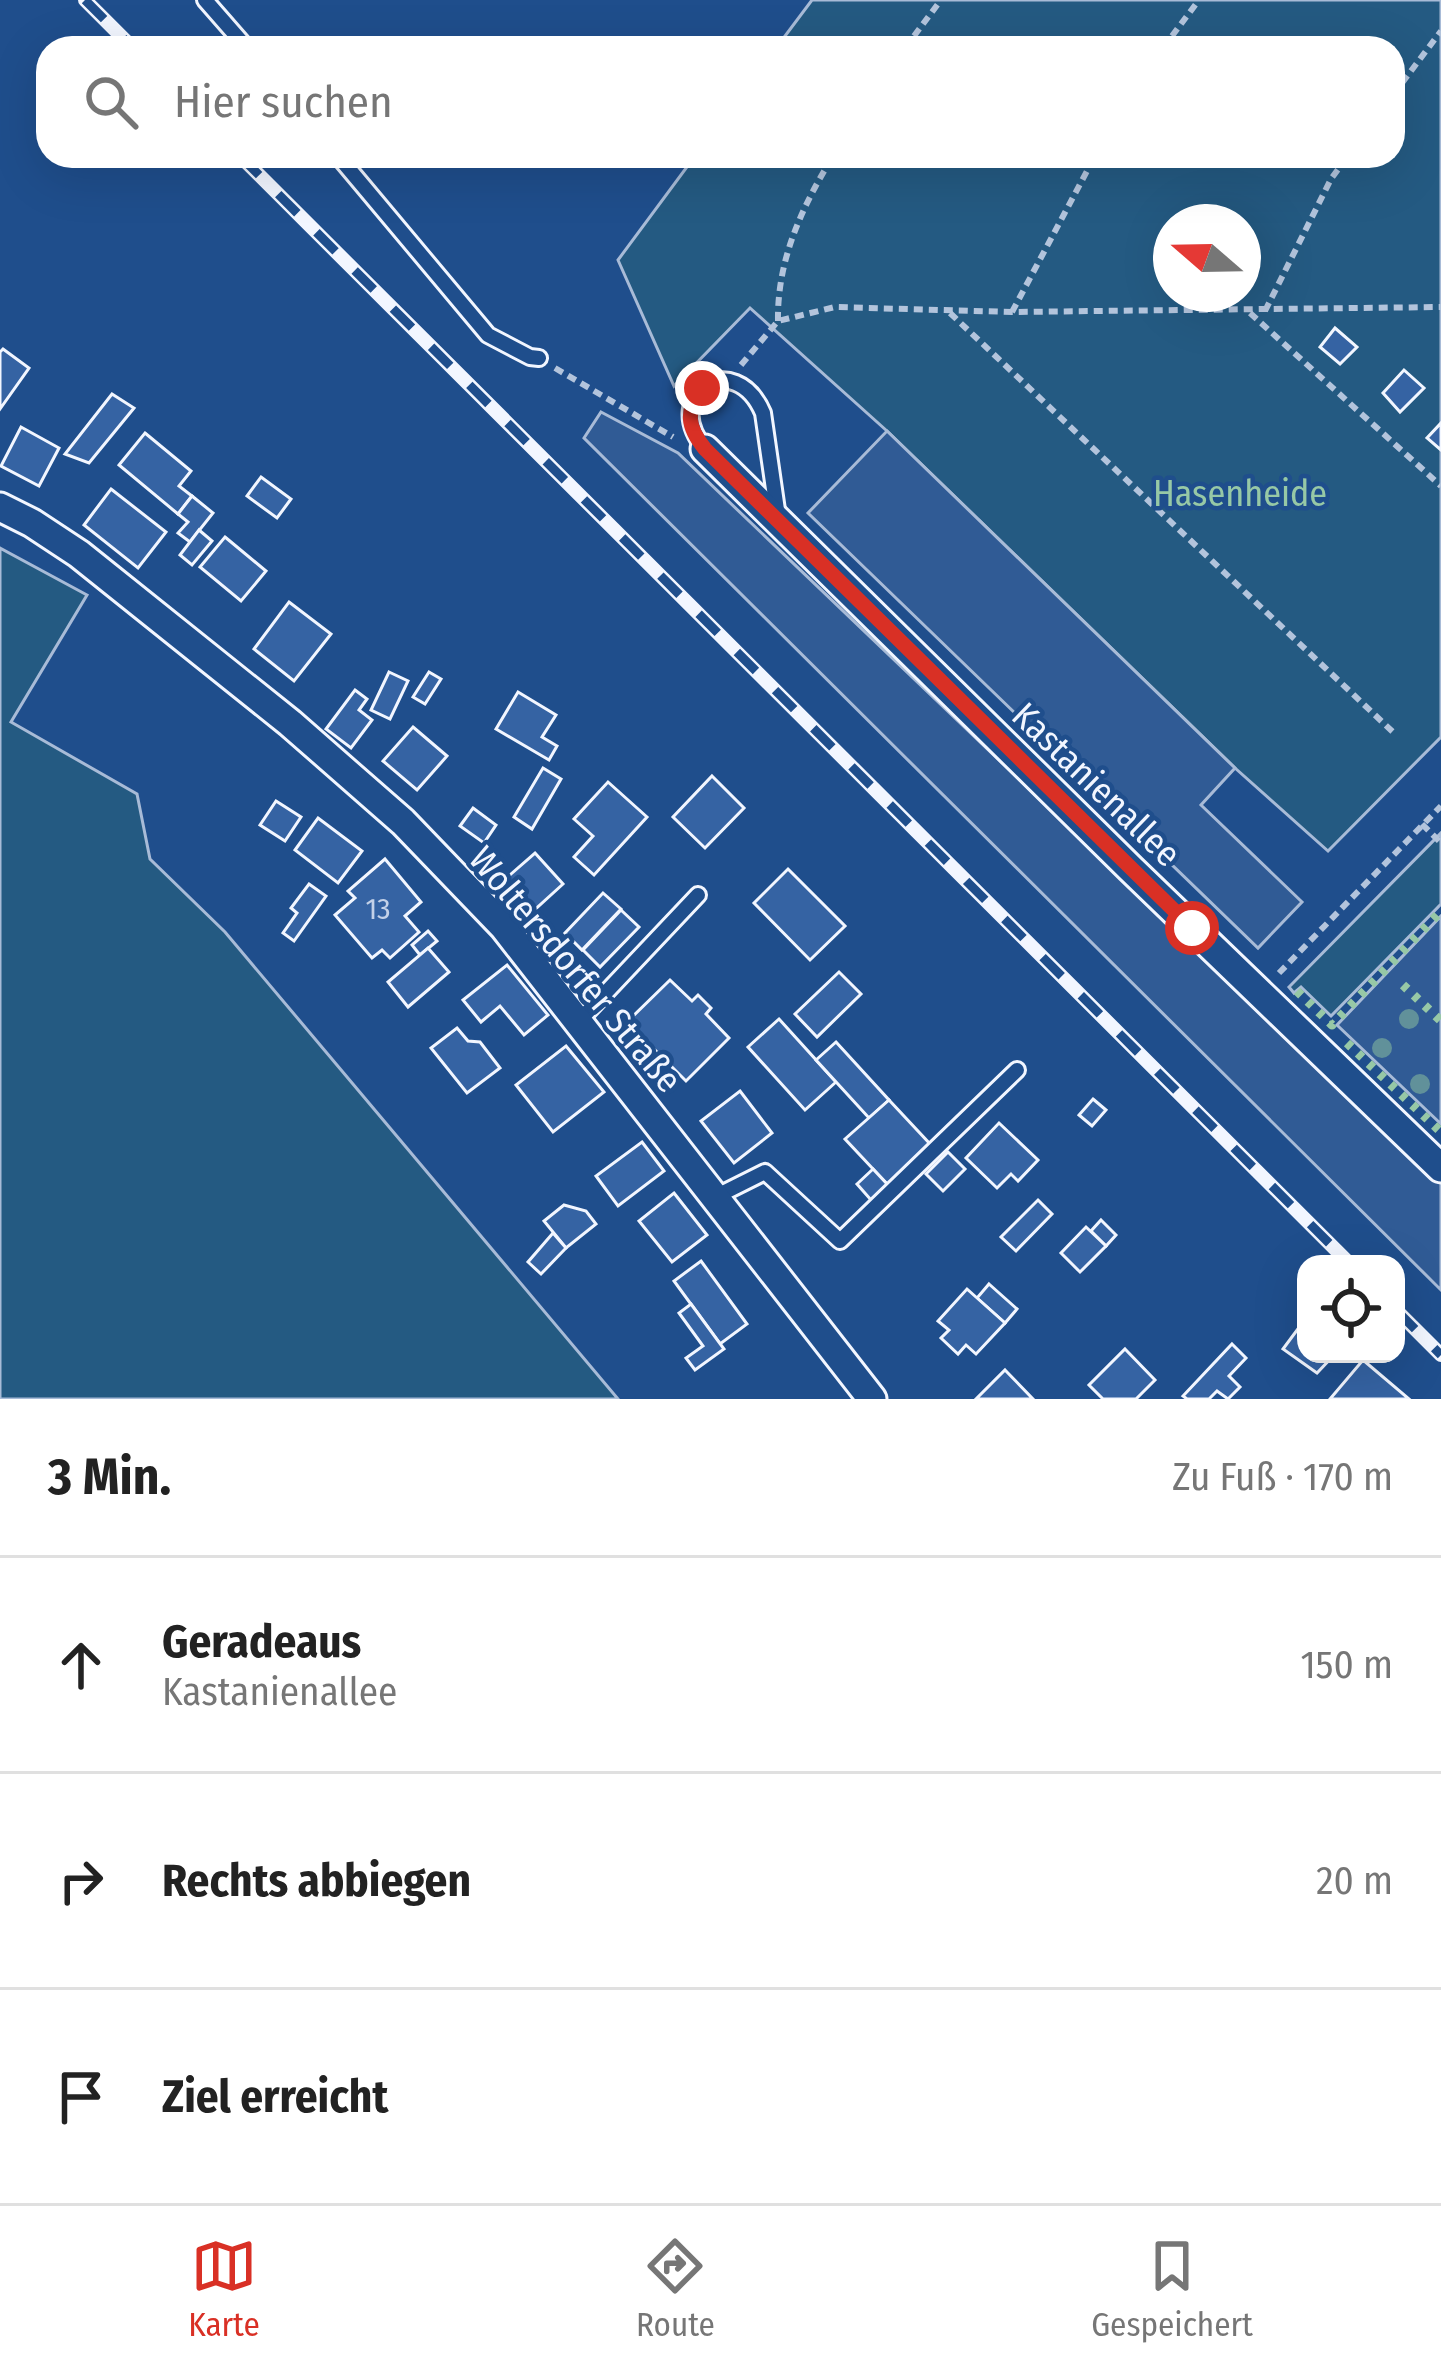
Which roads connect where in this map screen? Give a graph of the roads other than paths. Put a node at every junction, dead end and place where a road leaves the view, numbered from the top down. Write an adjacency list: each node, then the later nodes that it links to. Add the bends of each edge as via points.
1 (205, 0): 2 (lane)
2 (236, 36)
3 (348, 168): 4 (lane, via 488,335)
4 (539, 358)
5 (705, 449): 7 (street, Kastanienallee); 7 (lane, via 693,434 693,400 716,381 747,388 763,413)
6 (0, 507): 9 (street, Woltersdorfer Straße, via 80,554 403,822 504,927)
7 (778, 519): 11 (street, Kastanienallee)
8 (698, 895): 9 (lane)
9 (578, 1022): 12 (street, Woltersdorfer Straße)
10 (1017, 1070): 12 (lane, via 840,1241 765,1172)
11 (1441, 1168)
12 (715, 1197): 13 (street, Woltersdorfer Straße)
13 (872, 1399)

